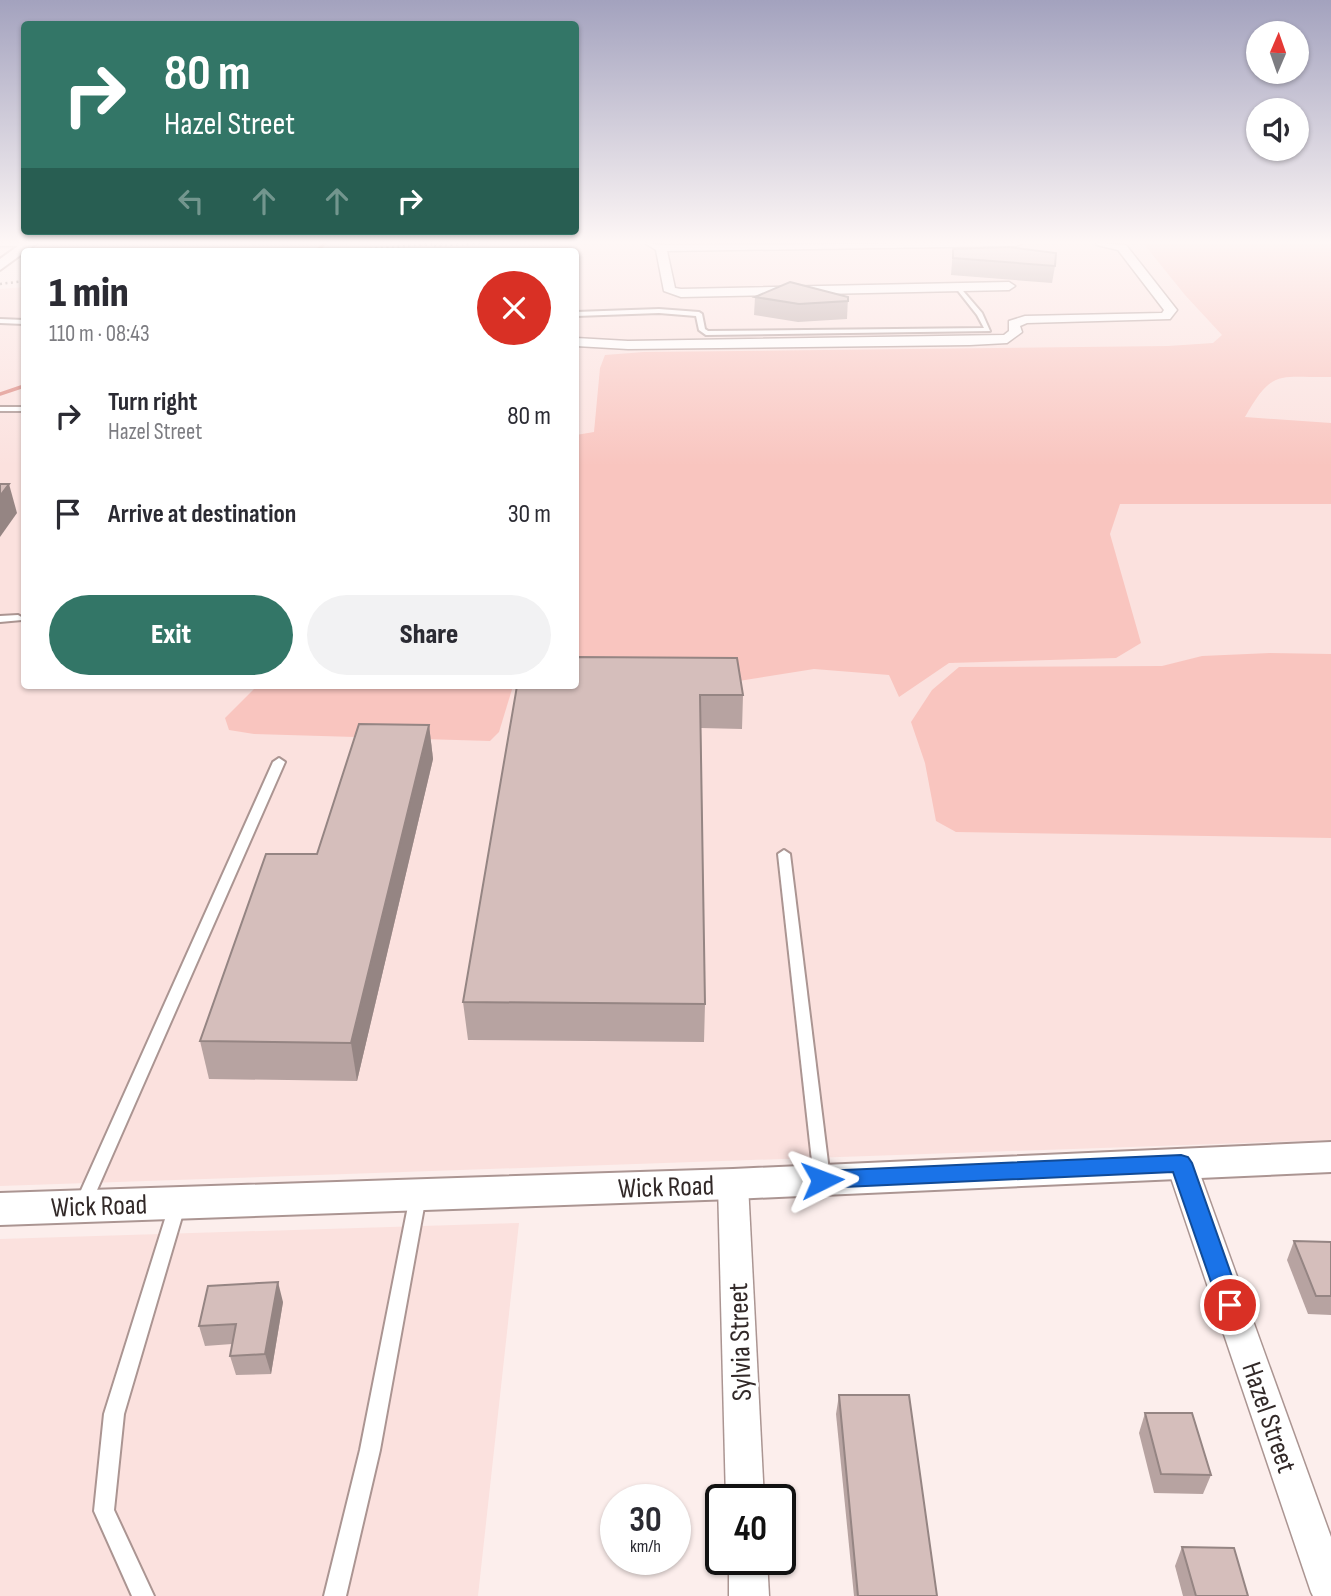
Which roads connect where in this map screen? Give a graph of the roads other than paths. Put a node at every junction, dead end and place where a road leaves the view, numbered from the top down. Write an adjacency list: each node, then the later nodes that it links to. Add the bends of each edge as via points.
1 (700, 317): 2 (lane, via 706,333 988,330)
2 (982, 317)
3 (1156, 317): 6 (street, via 1032,318 1013,324 1016,332 1007,339 970,341)
4 (0, 321): 5 (lane)
5 (21, 322)
6 (579, 342)
7 (0, 409): 8 (lane)
8 (21, 409)
9 (18, 618): 10 (lane)
10 (0, 619)
11 (279, 762): 19 (lane)
12 (784, 854): 15 (lane)
13 (1331, 1157): 14 (street, Wick Road)
14 (1181, 1163): 15 (street, Wick Road); 23 (street, Hazel Street)
15 (822, 1180): 16 (street, Wick Road)
16 (733, 1184): 17 (street, Wick Road); 21 (street, Sylvia Street)
17 (419, 1195): 18 (street, Wick Road); 25 (lane, via 370,1450)
18 (178, 1203): 19 (street, Wick Road); 24 (lane, via 114,1414 104,1511)
19 (82, 1206): 20 (street, Wick Road)
20 (0, 1209)
21 (744, 1484)
22 (748, 1575): 26 (street)
23 (1331, 1592)
24 (143, 1596)
25 (335, 1596)
26 (749, 1596)

